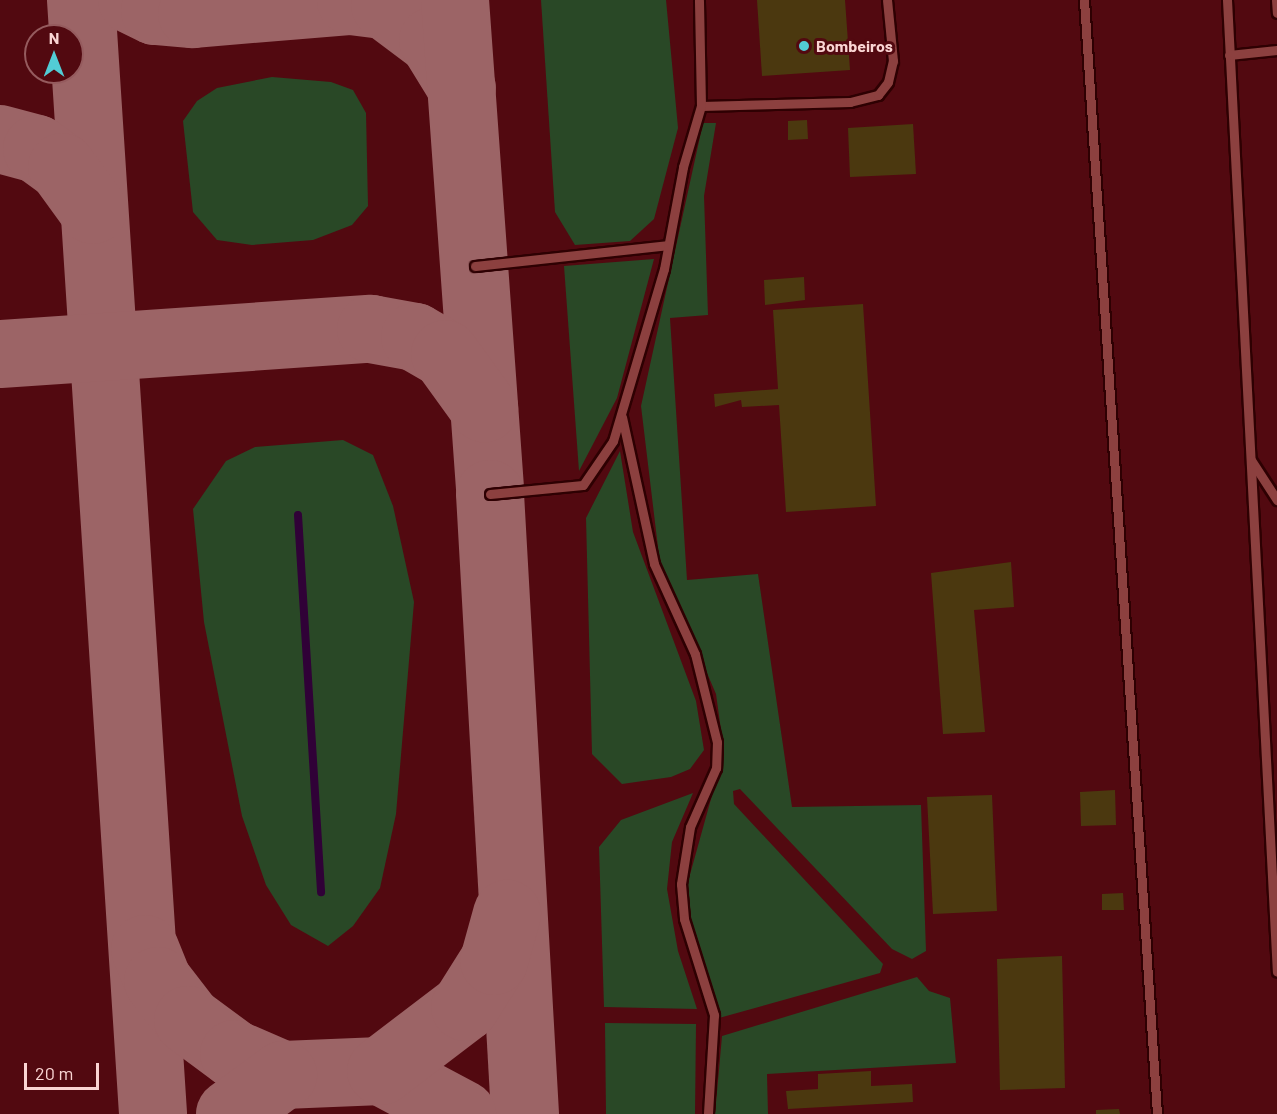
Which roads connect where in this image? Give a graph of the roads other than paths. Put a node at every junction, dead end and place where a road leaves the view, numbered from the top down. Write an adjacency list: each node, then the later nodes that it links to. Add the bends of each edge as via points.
1 (699, 0): 9 (lane)
2 (887, 0): 9 (lane, via 893,61 888,82 878,95 862,102)
3 (1084, 0): 18 (lane)
4 (1227, 0): 8 (lane)
5 (1276, 0): 6 (lane)
6 (1277, 13)
7 (1277, 50): 8 (lane)
8 (1229, 55): 13 (lane)
9 (701, 106): 10 (lane)
10 (666, 245): 11 (lane); 12 (lane)
11 (475, 267)
12 (622, 417): 14 (lane, via 614,441 583,485); 17 (lane, via 654,564 695,654 717,742 716,768 690,827 681,884 684,919 714,1015)
13 (1250, 458): 15 (lane); 16 (lane)
14 (490, 494)
15 (1277, 500)
16 (1277, 972)
17 (708, 1114)
18 (1157, 1114)

